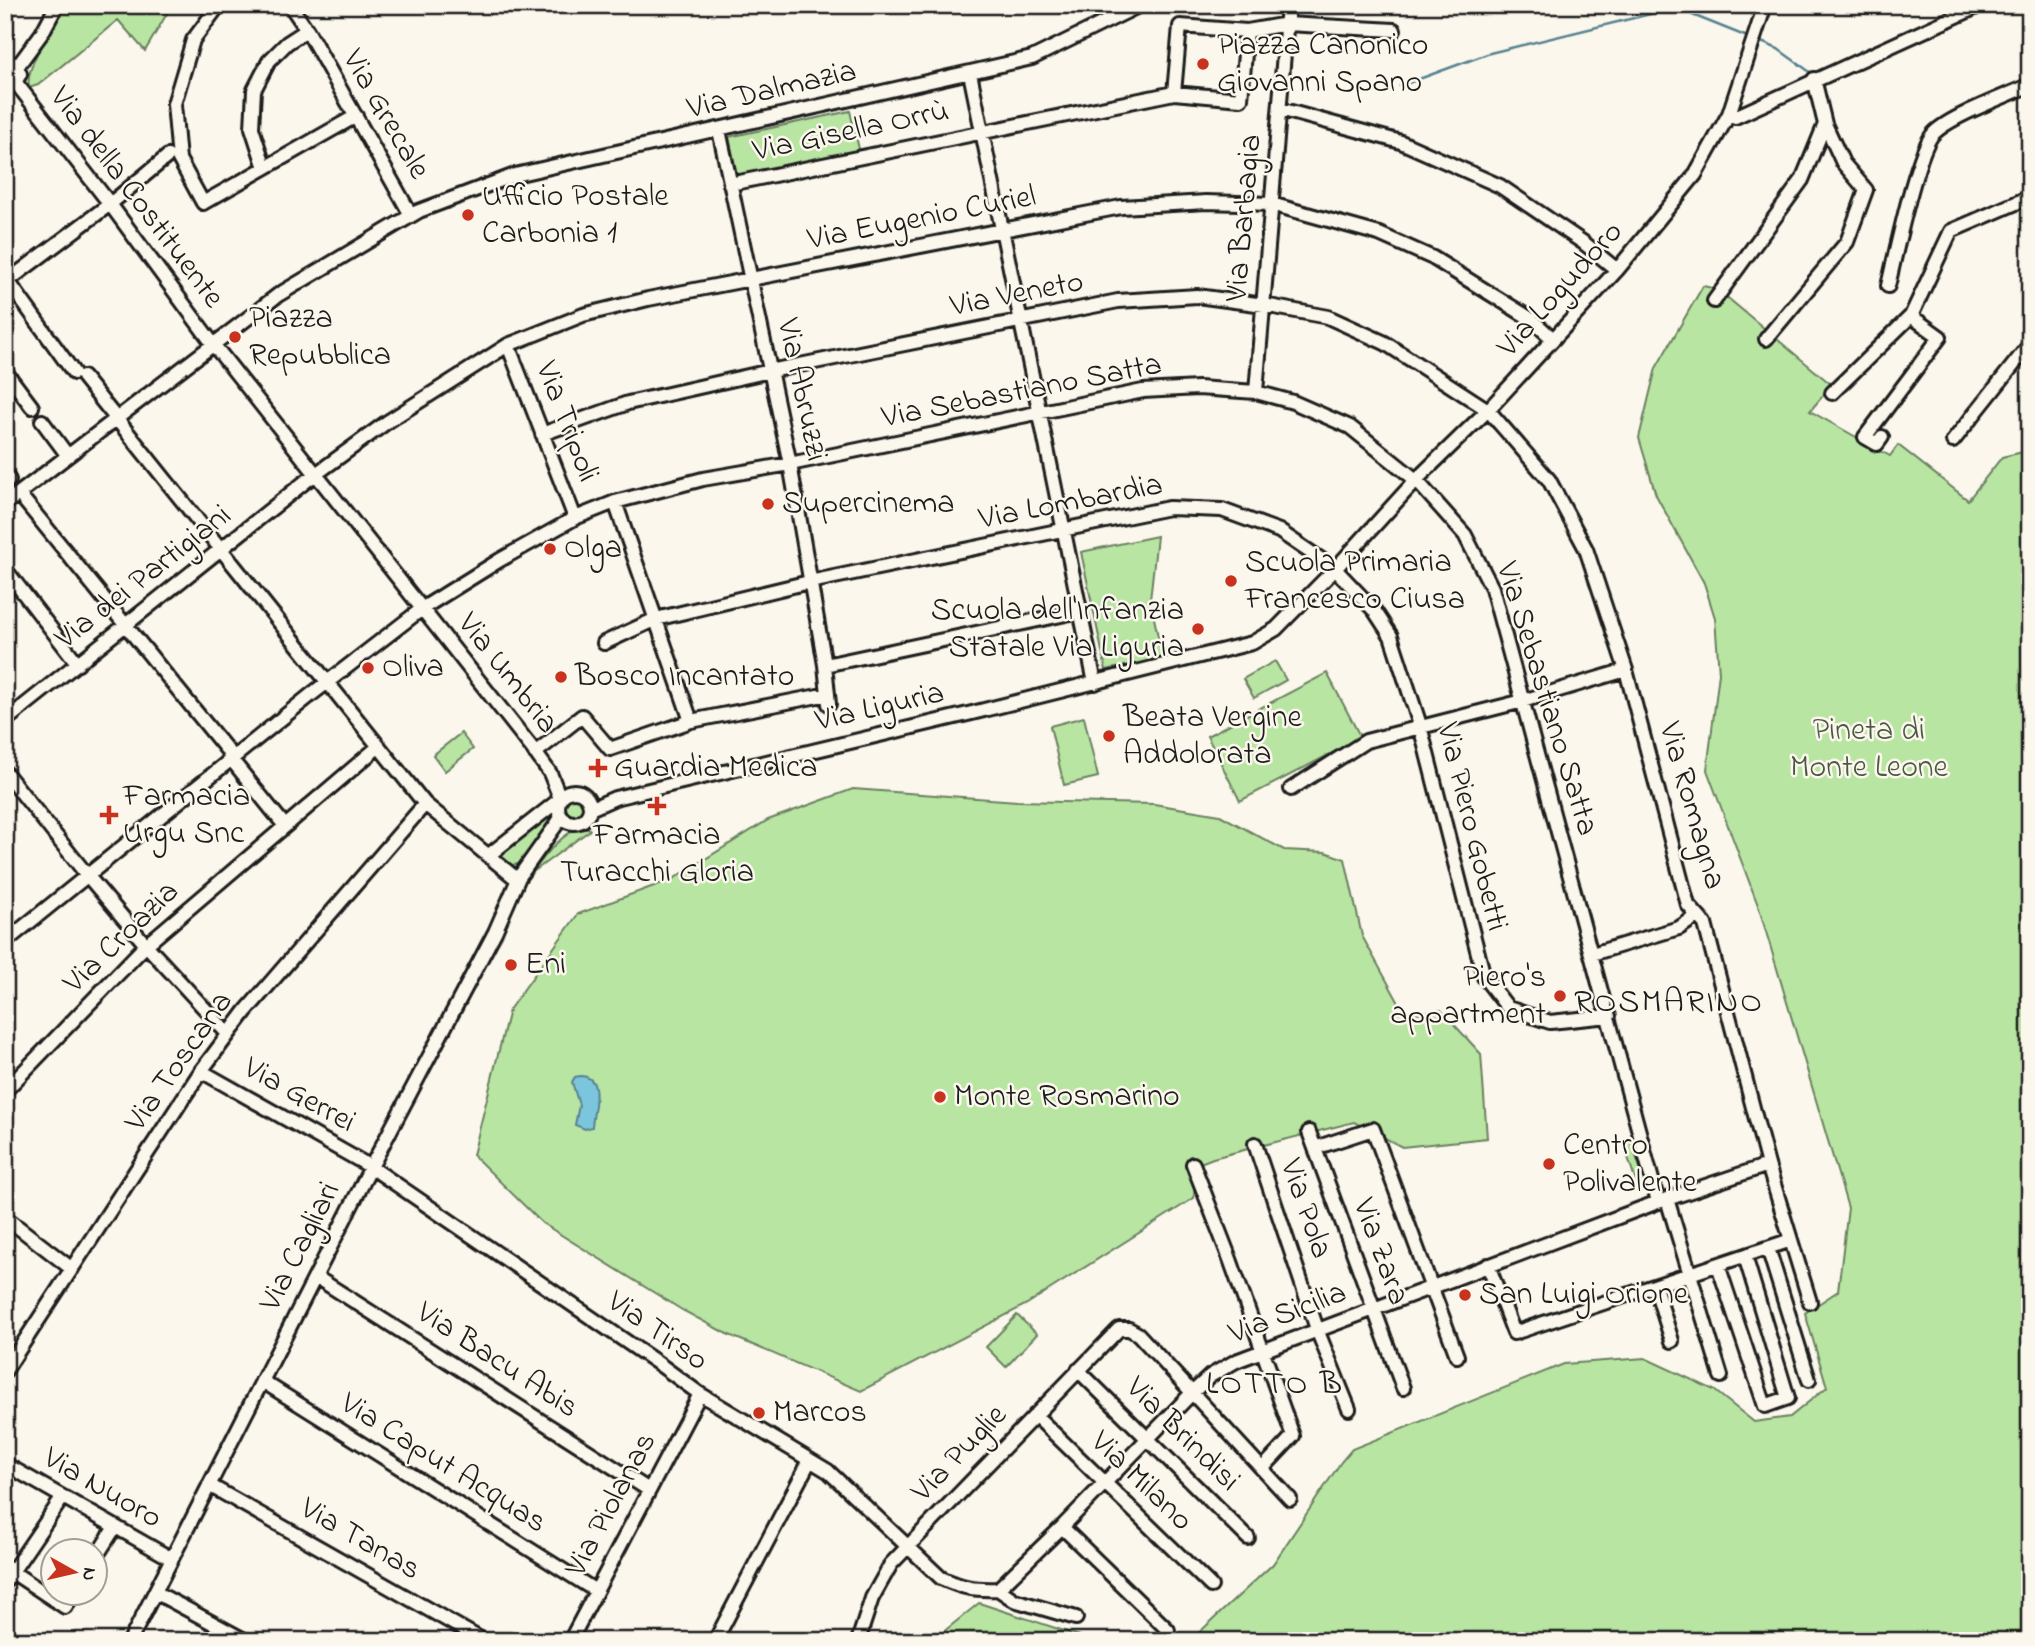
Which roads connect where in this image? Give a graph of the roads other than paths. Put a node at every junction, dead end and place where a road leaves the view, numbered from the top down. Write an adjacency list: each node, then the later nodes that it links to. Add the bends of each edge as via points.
1 (57, 5): 12 (street, via 42,33)
2 (219, 5): 25 (street, via 193,40 174,104 178,159 203,203)
3 (290, 5): 9 (street, Via Grecale)
4 (1140, 5): 13 (street, Via Dalmazia, via 1032,58)
5 (1287, 5): 8 (street, Via Barbagia)
6 (1765, 5): 19 (street, Via Logudoro)
7 (1981, 5): 14 (street)
8 (1287, 24): 10 (street); 11 (street); 18 (street, Via Barbagia)
9 (307, 30): 20 (street, Via Grecale); 25 (street, via 269,61 254,90 252,128)
10 (1394, 30)
11 (1247, 32): 17 (street, via 1241,99); 17 (street, via 1180,26)
12 (11, 65): 15 (street, via 20,74)
13 (970, 73): 22 (street, Via Dalmazia); 23 (street)
14 (1815, 79): 19 (street, via 1735,117); 21 (street)
15 (10, 84): 28 (street, Via della Costituente)
16 (2030, 85): 35 (street, via 1933,133 1920,161)
17 (1174, 93): 23 (street, Via Gisella Orrù)
18 (1280, 108): 29 (street, Via Barbagia); 32 (street, via 1401,142 1500,186)
19 (1729, 114): 32 (street, Via Logudoro, via 1695,175)
20 (356, 116): 25 (street); 30 (street, Via Grecale)
21 (1825, 124): 36 (street, via 1802,180); 40 (street, via 1843,163 1866,190 1847,242)
22 (719, 130): 26 (street, Via Abruzzi); 30 (street, Via Dalmazia, via 515,175)
23 (982, 132): 26 (street, Via Gisella Orrù); 31 (street)
24 (168, 156): 28 (street)
25 (265, 168)
26 (730, 184): 33 (street, Via Abruzzi)
27 (2030, 197): 38 (street, via 1951,231)
28 (110, 204): 34 (street); 42 (street, Via della Costituente)
29 (1271, 204): 31 (street, Via Eugenio Curiel, via 1121,207); 37 (street, Via Barbagia); 41 (street, Via Eugenio Curiel, via 1379,234 1433,258 1531,319)
30 (411, 215): 42 (street, via 278,295)
31 (1002, 230): 33 (street, Via Eugenio Curiel); 39 (street)
32 (1617, 270): 41 (street, Via Logudoro)
33 (751, 279): 44 (street, Via Eugenio Curiel, via 583,315); 46 (street, Via Abruzzi)
34 (7, 282): 53 (street)
35 (1888, 286)
36 (1714, 301)
37 (1264, 305): 39 (street, Via Veneto, via 1197,296 1118,301); 47 (street, Via Barbagia); 50 (street, Via Veneto, via 1328,317 1385,343)
38 (1911, 316): 48 (street); 55 (street, via 1940,337 1865,437 1877,444)
39 (1021, 321): 46 (street, Via Veneto); 51 (street)
40 (1766, 339)
41 (1553, 340): 50 (street, Via Logudoro)
42 (213, 344): 53 (street); 59 (street, Via della Costituente)
43 (2030, 344): 56 (street)
44 (508, 345): 54 (street, Via Tripoli); 59 (street, Via Eugenio Curiel, via 387,422)
45 (5, 371): 49 (street)
46 (770, 371): 54 (street, Via Veneto, via 628,403); 58 (street, Via Abruzzi)
47 (1256, 392): 51 (street, Via Sebastiano Satta, via 1143,391); 60 (street, Via Sebastiano Satta, via 1350,426)
48 (1832, 393)
49 (32, 407)
50 (1488, 410): 60 (street, Via Logudoro); 77 (street, Via Romagna, via 1549,480 1580,538)
51 (1040, 413): 58 (street, Via Sebastiano Satta); 65 (street)
52 (42, 421): 57 (street)
53 (116, 421): 57 (street); 66 (street)
54 (542, 434): 64 (street, Via Tripoli)
55 (1882, 437)
56 (1954, 441)
57 (68, 456): 61 (street)
58 (790, 464): 62 (street, Via Sebastiano Satta, via 703,479); 69 (street, Via Abruzzi)
59 (316, 475): 66 (street, Via dei Partigiani); 70 (street, Via della Costituente)
60 (1416, 481): 68 (street, Via Logudoro); 80 (street, Via Sebastiano Satta, via 1465,535 1492,588)
61 (19, 494): 63 (street); 73 (street)
62 (615, 502): 64 (street, Via Sebastiano Satta); 72 (street)
63 (5, 504)
64 (575, 518): 70 (street, Via Sebastiano Satta)
65 (1064, 530): 68 (street, Via Lombardia, via 1169,508 1222,510 1279,531); 69 (street, Via Lombardia); 71 (street)
66 (220, 551): 73 (street, Via dei Partigiani); 78 (street)
67 (5, 569): 75 (street)
68 (1335, 569): 79 (street, Via Liguria, via 1276,629 1252,643); 83 (street, Via Piero Gobetti, via 1374,610 1391,636)
69 (810, 582): 72 (street, Via Lombardia); 76 (street, Via Abruzzi)
70 (423, 608): 78 (street, Via Sebastiano Satta); 85 (street, Via Umbria)
71 (1080, 611): 76 (street); 79 (street)
72 (656, 619): 74 (street, Via Lombardia); 81 (street)
73 (126, 625): 75 (street, Via dei Partigiani); 86 (street)
74 (604, 643)
75 (78, 664): 82 (street, Via dei Partigiani)
76 (825, 666): 81 (street, Via Abruzzi, via 829,699)
77 (1626, 670): 80 (street); 98 (street, Via Romagna, via 1688,905)
78 (327, 682): 84 (street); 86 (street, Via Sebastiano Satta)
79 (1095, 683): 91 (street, Via Liguria, via 615,798)
80 (1523, 700): 83 (street); 101 (street, Via Sebastiano Satta)
81 (691, 720): 85 (street, via 610,749 582,716)
82 (5, 721)
83 (1420, 728): 89 (street, via 1366,741); 102 (street, Via Piero Gobetti, via 1484,977 1508,1008 1550,1022)
84 (378, 747): 92 (street); 94 (street, Via Croazia)
85 (535, 753): 88 (street, Via Umbria)
86 (231, 759): 94 (street); 96 (street, Via Sebastiano Satta)
87 (5, 772): 96 (street)
88 (550, 772): 90 (street, Via Umbria); 91 (street, Via Umbria)
89 (1291, 789)
90 (560, 799): 91 (street, via 568,791); 93 (street, via 557,807); 95 (street)
91 (585, 799): 93 (street, via 585,819)
92 (425, 804): 95 (street); 103 (street, Via Toscana)
93 (567, 821): 97 (street, Via Cagliari)
94 (285, 826): 100 (street, Via Croazia)
95 (489, 855): 97 (street)
96 (87, 875): 99 (street, Via Sebastiano Satta); 100 (street)
97 (519, 877): 111 (street, Via Cagliari, via 495,932)
98 (1698, 916): 101 (street, via 1679,928); 110 (street, Via Romagna, via 1705,924)
99 (5, 942)
100 (146, 945): 103 (street); 105 (street, Via Croazia)
101 (1592, 954): 102 (street, Via Sebastiano Satta)
102 (1609, 1016): 112 (street, Via Sebastiano Satta)
103 (228, 1034): 104 (street, Via Toscana)
104 (201, 1071): 111 (street, Via Gerrei); 119 (street, Via Toscana)
105 (5, 1091)
106 (1309, 1132): 108 (street, Via Zara)
107 (1255, 1144): 126 (street, Via Pola)
108 (1315, 1149): 123 (street, via 1373,1129); 125 (street, Via Zara)
109 (1194, 1164): 128 (street)
110 (1768, 1165): 112 (street, Via Sicilia); 114 (street, Via Romagna)
111 (371, 1167): 121 (street, Via Cagliari); 137 (street, Via Tirso)
112 (1663, 1200): 117 (street, Via Sicilia); 120 (street, Via Sebastiano Satta)
113 (5, 1217): 119 (street)
114 (1791, 1240): 115 (street); 124 (street, Via Romagna)
115 (1768, 1248): 116 (street); 133 (street)
116 (1745, 1256): 118 (street); 118 (street, via 1788,1398 1765,1406)
117 (1488, 1265): 122 (street, via 1514,1333); 123 (street, Via Sicilia)
118 (1718, 1265): 120 (street)
119 (72, 1269): 131 (street, Via Toscana)
120 (1690, 1274): 122 (street); 132 (street, Via Sebastiano Satta)
121 (316, 1277): 134 (street, Via Cagliari); 146 (street, Via Bacu Abis)
122 (1655, 1286): 127 (street)
123 (1431, 1287): 125 (street, Via Sicilia); 129 (street)
124 (1810, 1301)
125 (1373, 1309): 126 (street, Via Sicilia); 135 (street, Via Zara)
126 (1318, 1329): 128 (street, Via Sicilia); 138 (street, Via Pola)
127 (1672, 1341)
128 (1262, 1350): 136 (street, Via Sicilia, via 1210,1376); 142 (street, via 1293,1436)
129 (1457, 1356)
130 (1078, 1370): 136 (street, Via Puglie, via 1119,1329 1129,1329); 139 (street, Via Puglie); 140 (street, Via Brindisi)
131 (5, 1371)
132 (1721, 1376)
133 (1809, 1380)
134 (262, 1381): 145 (street, Via Cagliari); 159 (street, Via Caput Acquas)
135 (1403, 1388)
136 (1192, 1392): 140 (street, Via Sicilia); 142 (street)
137 (699, 1394): 141 (street, Via Tirso); 146 (street, Via Piolanas)
138 (1349, 1409)
139 (1035, 1415): 144 (street, Via Milano); 153 (street, Via Puglie)
140 (1149, 1438): 144 (street, Via Sicilia); 152 (street, Via Brindisi)
141 (810, 1460): 153 (street, Via Tirso); 167 (street)
142 (1262, 1469): 148 (street)
143 (7, 1470): 147 (street, Via Nuoro)
144 (1104, 1483): 150 (street, Via Sicilia); 156 (street, Via Milano)
145 (209, 1485): 154 (street, Via Cagliari); 165 (street, Via Tanas)
146 (649, 1490): 159 (street, Via Piolanas)
147 (63, 1497): 149 (street, Via Nuoro); 155 (street)
148 (1290, 1499)
149 (115, 1527): 151 (street); 154 (street, Via Nuoro)
150 (1062, 1527): 157 (street, Via Sicilia); 162 (street)
151 (108, 1538)
152 (1248, 1538)
153 (908, 1545): 157 (street, via 942,1578 962,1588); 168 (street, Via Puglie, via 872,1598)
154 (172, 1559): 160 (street, Via Cagliari)
155 (8, 1574): 158 (street)
156 (1211, 1586)
157 (998, 1589): 161 (street, via 1014,1600)
158 (38, 1591)
159 (596, 1591): 166 (street, Via Piolanas)
160 (155, 1592): 163 (street, Via Cagliari); 164 (street)
161 (1076, 1618)
162 (1168, 1630)
163 (131, 1641)
164 (246, 1641)
165 (484, 1641)
166 (570, 1641)
167 (715, 1641)
168 (858, 1641)

